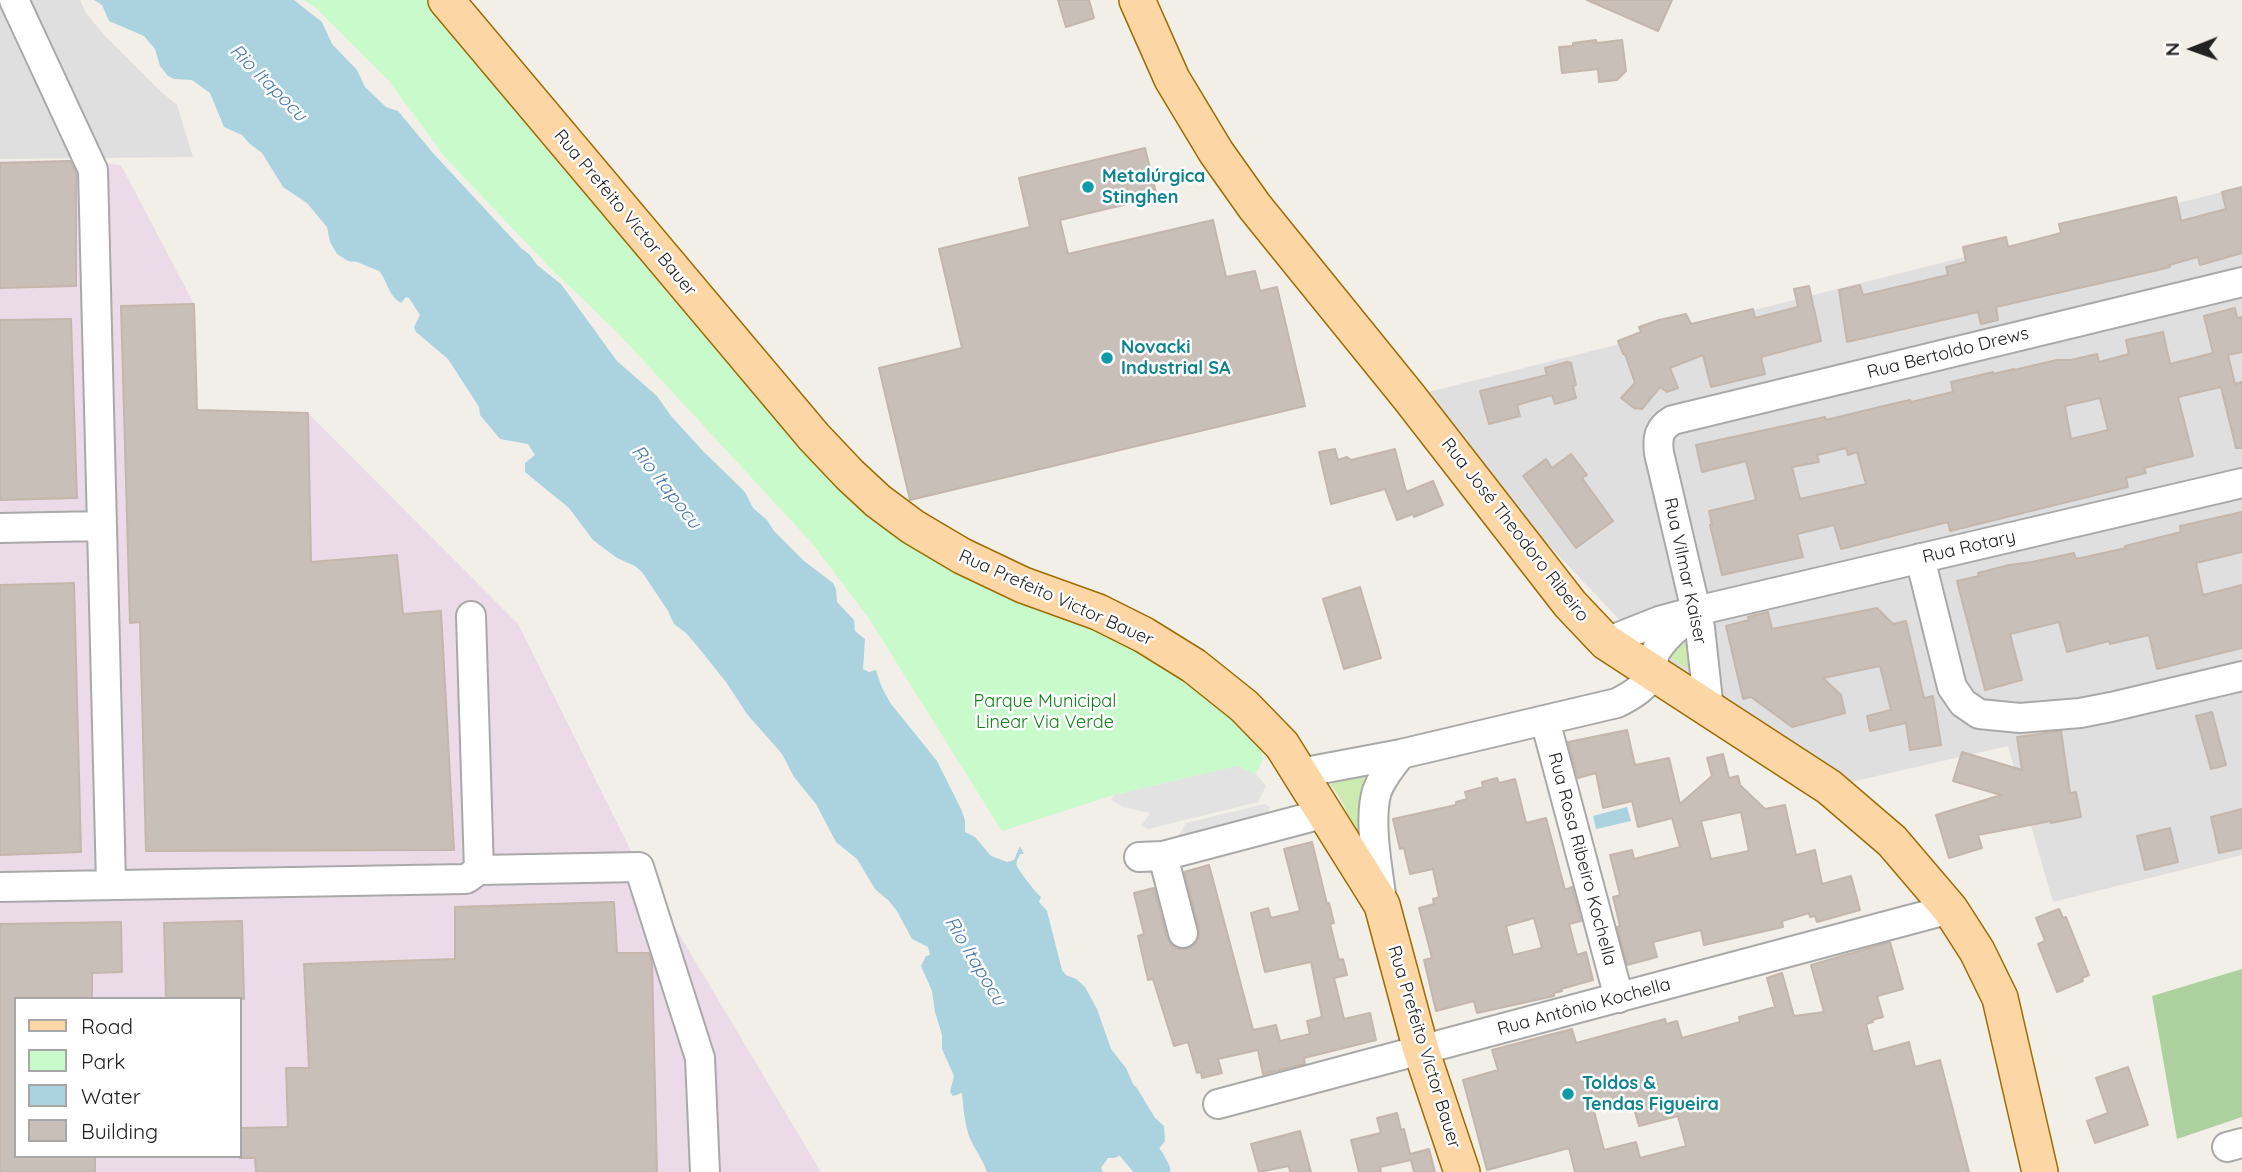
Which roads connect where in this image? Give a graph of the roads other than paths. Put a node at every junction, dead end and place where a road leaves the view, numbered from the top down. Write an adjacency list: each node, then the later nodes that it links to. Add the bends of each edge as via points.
1 (14, 0): 7 (street, via 93,170)
2 (446, 0): 18 (main road, Rua Prefeito Victor Bauer, via 814,437 878,501 962,556 1023,585 1098,612 1194,666 1244,706 1282,745)
3 (1137, 0): 12 (main road, Rua José Theodoro Ribeiro, via 1171,79 1255,207 1570,604)
4 (2242, 282): 5 (street, Rua Bertoldo Drews, via 1673,419)
5 (1659, 433): 10 (street, Rua Vilmar Kaiser, via 1659,453)
6 (2242, 483): 9 (street, Rua Rotary)
7 (102, 526): 8 (street); 21 (street)
8 (0, 528)
9 (1920, 558): 10 (street, Rua Rotary); 14 (street, via 1952,687 1979,714 2020,718 2080,713)
10 (1696, 611): 12 (street, Rua Rotary); 13 (street, Rua Rotary, via 1671,632 1655,654); 15 (street, Rua Vilmar Kaiser)
11 (471, 616): 20 (street)
12 (1606, 642): 13 (main road, Rua José Theodoro Ribeiro)
13 (1653, 672): 15 (main road, Rua José Theodoro Ribeiro); 16 (street, via 1634,694 1617,703)
14 (2242, 676)
15 (1709, 710): 24 (main road, Rua José Theodoro Ribeiro, via 1829,787 1892,841)
16 (1545, 720): 17 (street); 26 (street, Rua Rosa Ribeiro Kochella)
17 (1401, 754): 18 (street); 23 (street, via 1385,775 1373,811)
18 (1300, 773): 19 (main road, Rua Prefeito Victor Bauer)
19 (1326, 813): 23 (main road, Rua Prefeito Victor Bauer); 25 (street, via 1151,857)
20 (478, 870): 21 (street, via 466,878); 29 (street, via 639,867 700,1058)
21 (111, 883): 22 (street)
22 (0, 887)
23 (1382, 905): 27 (main road, Rua Prefeito Victor Bauer)
24 (1950, 909): 26 (street, Rua Antônio Kochella); 31 (main road, Rua José Theodoro Ribeiro, via 2000,998)
25 (1182, 933)
26 (1619, 998): 27 (street, Rua Antônio Kochella)
27 (1422, 1049): 28 (street, Rua Antônio Kochella); 30 (main road, Rua Prefeito Victor Bauer)
28 (1218, 1104)
29 (705, 1172)
30 (1462, 1172)
31 (2040, 1172)

